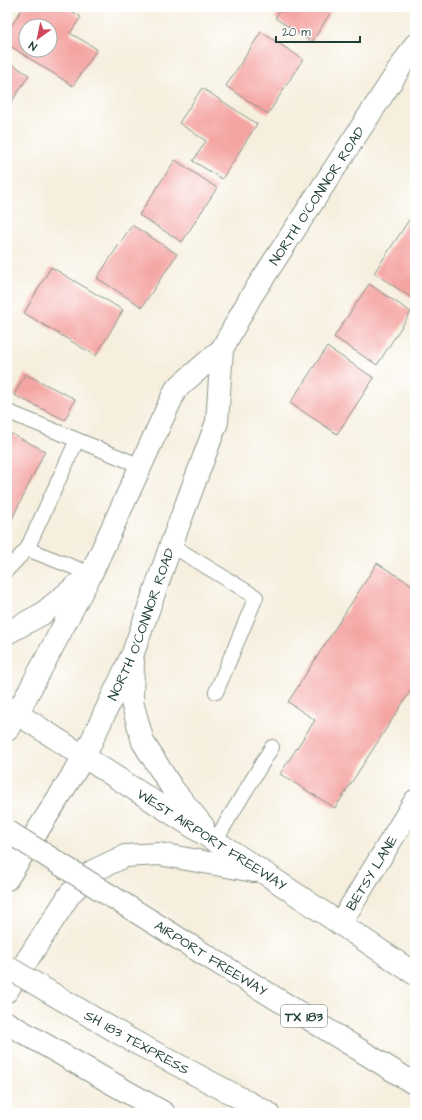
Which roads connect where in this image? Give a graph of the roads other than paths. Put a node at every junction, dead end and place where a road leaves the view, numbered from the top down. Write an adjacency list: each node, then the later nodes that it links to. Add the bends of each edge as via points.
1 (415, 45): 2 (main road, NORTH O'CONNOR ROAD, via 250,298)
2 (222, 349): 5 (main road, NORTH O'CONNOR ROAD, via 176,389); 6 (main road, NORTH O'CONNOR ROAD, via 216,422)
3 (7, 414): 4 (lane, via 11,413)
4 (78, 440): 5 (lane); 7 (lane)
5 (141, 466): 9 (main road, NORTH O'CONNOR ROAD)
6 (171, 545): 11 (main road, NORTH O'CONNOR ROAD); 12 (lane, via 256,597)
7 (27, 549): 8 (lane); 9 (lane)
8 (7, 570)
9 (91, 574): 10 (main road, via 42,614); 13 (main road, NORTH O'CONNOR ROAD)
10 (7, 633)
11 (133, 653): 15 (main road, NORTH O'CONNOR ROAD); 18 (main road, via 132,702 144,742 172,788)
12 (216, 692)
13 (10, 717): 15 (main road, WEST AIRPORT FREEWAY)
14 (272, 747): 18 (lane)
15 (84, 757): 18 (main road, WEST AIRPORT FREEWAY); 20 (main road, NORTH O'CONNOR ROAD)
16 (415, 801): 21 (main road, BETSY LANE)
17 (7, 831): 26 (main road, AIRPORT FREEWAY / TX 183, bridge)
18 (215, 841): 19 (main road, WEST AIRPORT FREEWAY)
19 (263, 872): 21 (main road, WEST AIRPORT FREEWAY); 24 (main road, via 159,854 125,856 93,871 70,894)
20 (7, 879)
21 (340, 924): 23 (main road, WEST AIRPORT FREEWAY)
22 (7, 967): 28 (main road, SH 183 TEXPRESS, bridge, via 131,1040)
23 (415, 974)
24 (7, 991)
25 (7, 1023): 27 (main road)
26 (415, 1084)
27 (164, 1113)
28 (268, 1113)

